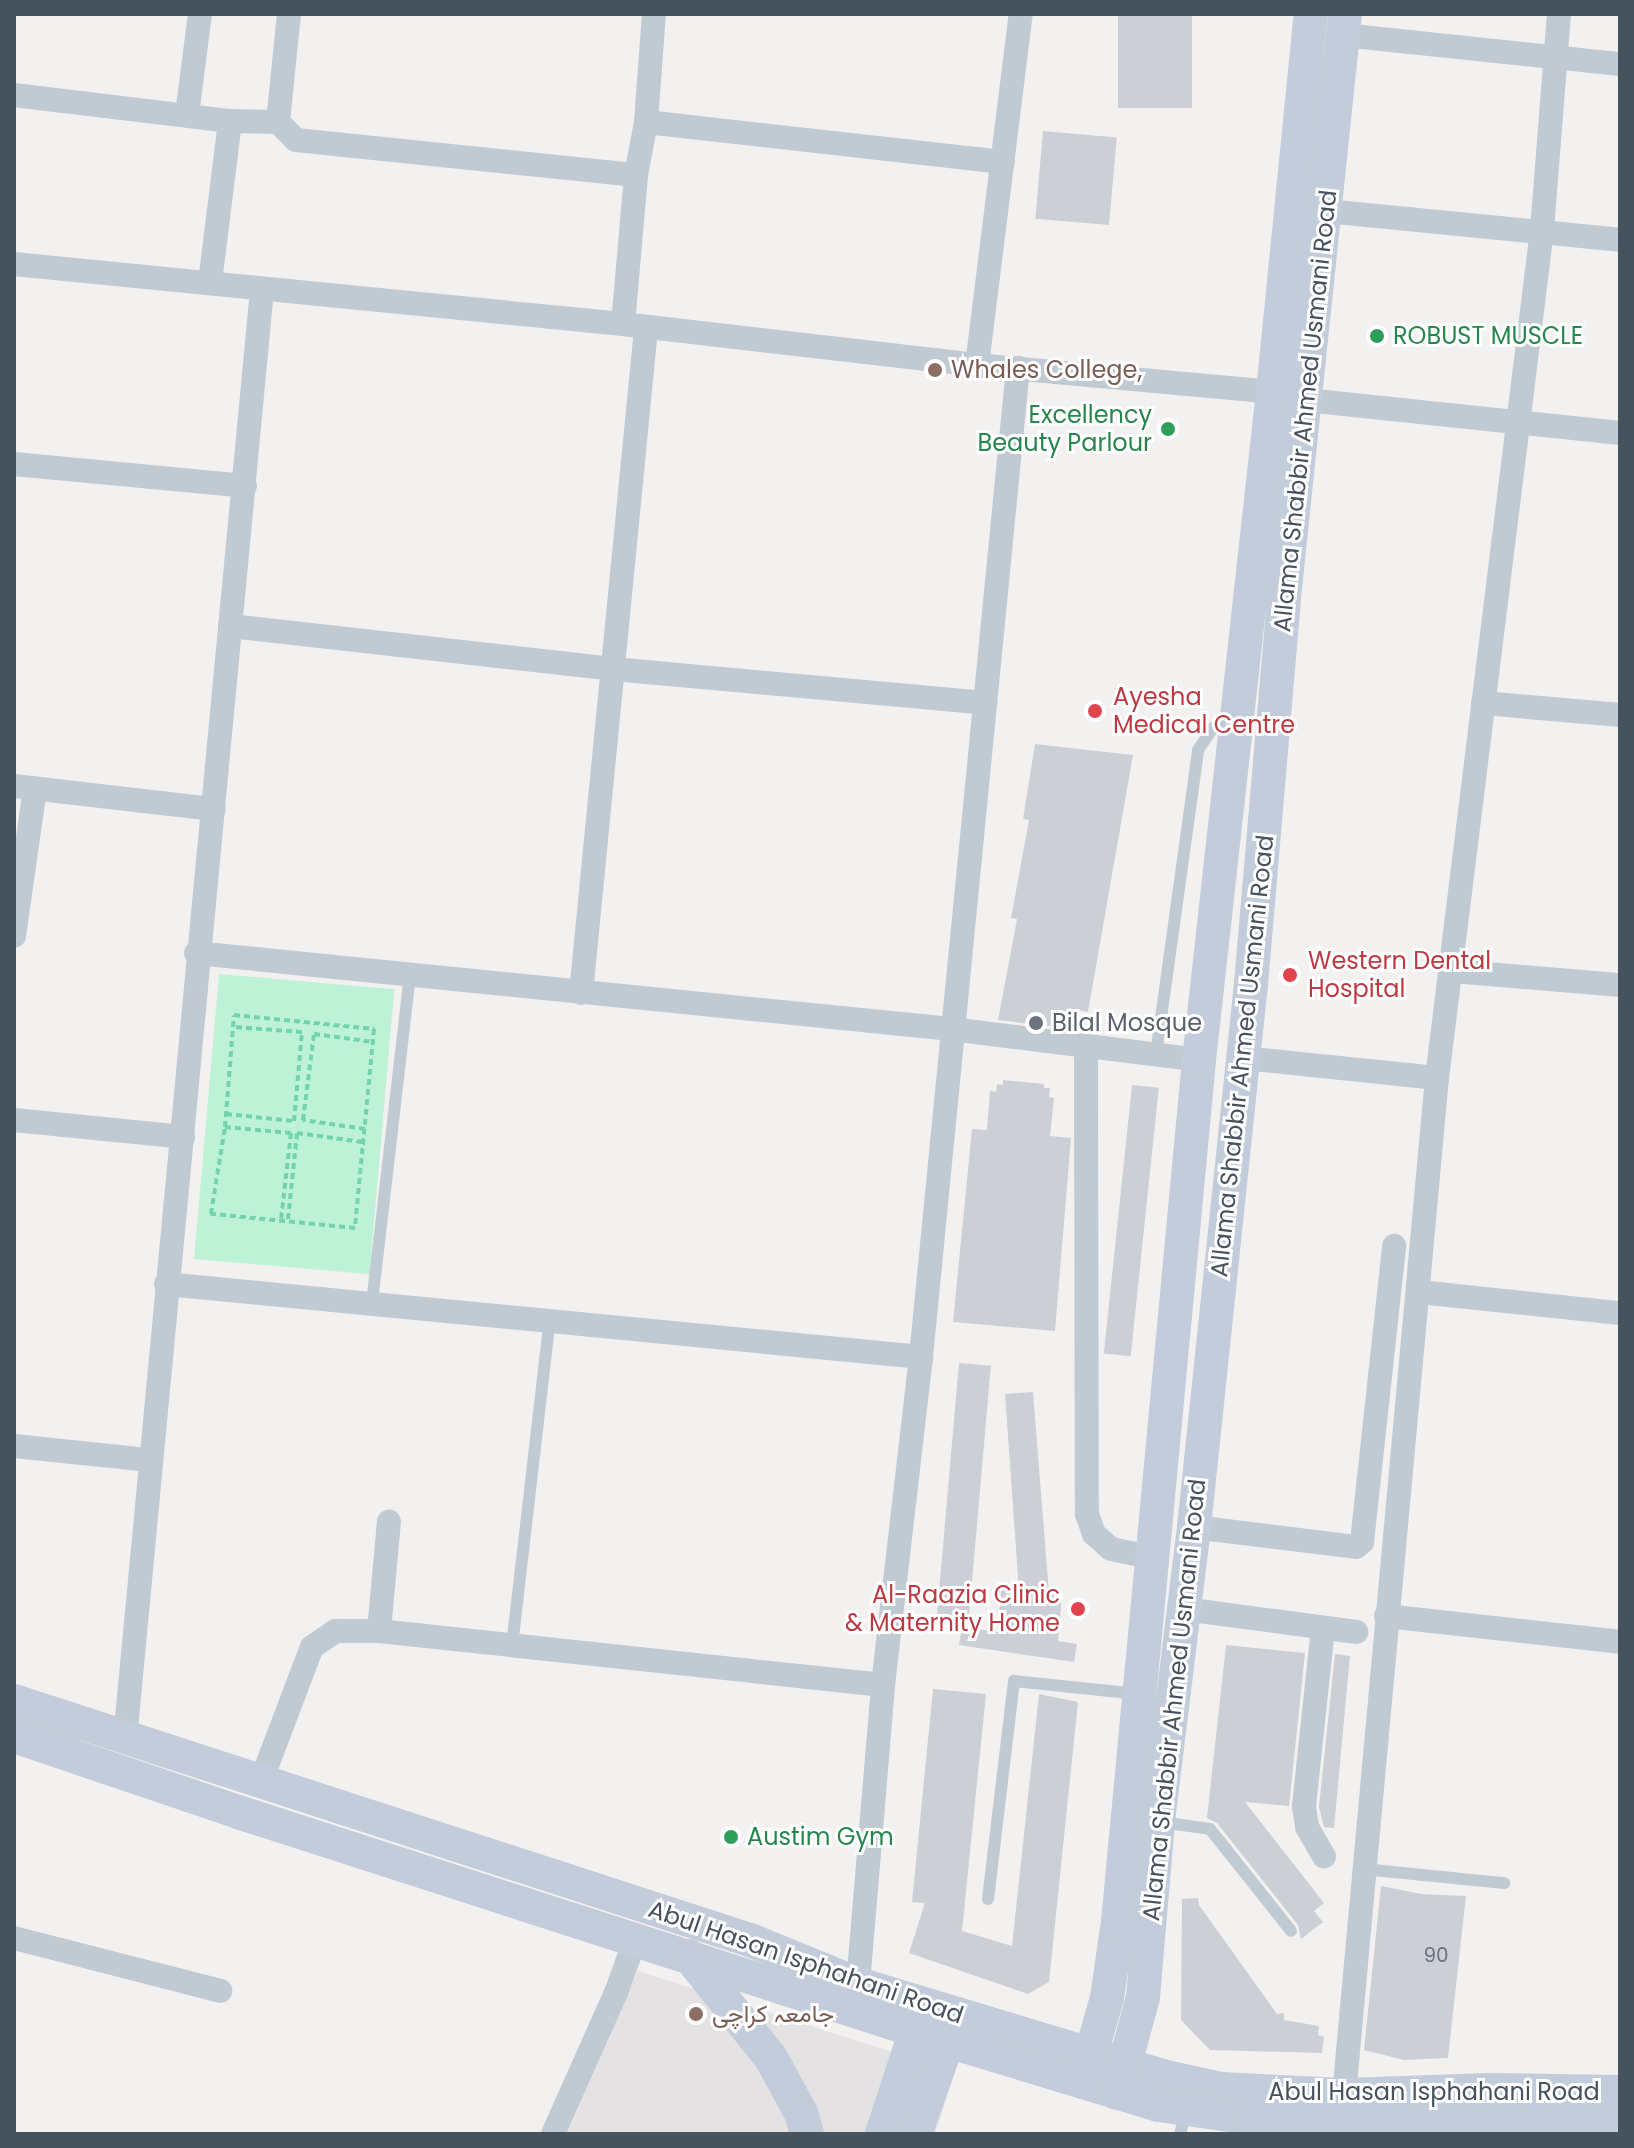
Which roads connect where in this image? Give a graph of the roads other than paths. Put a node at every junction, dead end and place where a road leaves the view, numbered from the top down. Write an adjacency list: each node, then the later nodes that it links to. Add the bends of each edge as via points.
1 (200, 14): 11 (street)
2 (289, 14): 13 (street)
3 (654, 14): 14 (street)
4 (1021, 14): 15 (street)
5 (1311, 14): 26 (main road, Allama Shabbir Ahmed Usmani Road)
6 (1559, 14): 8 (street)
7 (1344, 25): 8 (street); 17 (main road, Allama Shabbir Ahmed Usmani Road)
8 (1556, 59): 9 (street); 18 (street)
9 (1620, 64)
10 (14, 95): 11 (street)
11 (187, 115): 12 (street)
12 (230, 121): 13 (street); 21 (street)
13 (278, 122): 16 (street, via 296,140)
14 (646, 122): 15 (street); 16 (street)
15 (1003, 162): 24 (street)
16 (636, 175): 23 (street)
17 (1326, 211): 18 (street); 27 (main road, Allama Shabbir Ahmed Usmani Road)
18 (1542, 230): 19 (street); 28 (street)
19 (1620, 240)
20 (14, 264): 21 (street)
21 (210, 282): 22 (street)
22 (262, 289): 23 (street); 31 (street)
23 (634, 326): 24 (street); 33 (street)
24 (977, 365): 25 (street)
25 (1018, 368): 26 (street); 34 (street)
26 (1273, 392): 37 (main road, Allama Shabbir Ahmed Usmani Road)
27 (1306, 400): 28 (street); 49 (main road, Allama Shabbir Ahmed Usmani Road)
28 (1516, 422): 29 (street); 35 (street)
29 (1620, 433)
30 (14, 464): 31 (street)
31 (245, 486): 32 (street)
32 (230, 626): 33 (street); 39 (street)
33 (613, 669): 34 (street); 45 (street)
34 (985, 703): 46 (street)
35 (1483, 703): 36 (street); 42 (street)
36 (1620, 715)
37 (1238, 718): 48 (lane, via 1213,728 1198,750); 50 (main road, Allama Shabbir Ahmed Usmani Road)
38 (25, 787): 39 (street); 40 (street)
39 (214, 809): 41 (street)
40 (14, 936)
41 (196, 953): 43 (street); 53 (street)
42 (1452, 971): 44 (street); 51 (street)
43 (410, 974): 45 (street); 57 (lane)
44 (1620, 985)
45 (581, 993): 46 (street)
46 (951, 1029): 47 (street); 60 (street)
47 (1086, 1046): 48 (street); 65 (street, via 1087,1514 1094,1534 1111,1549)
48 (1156, 1054): 50 (street)
49 (1243, 1058): 51 (street); 64 (main road, Allama Shabbir Ahmed Usmani Road)
50 (1199, 1060): 65 (main road, Allama Shabbir Ahmed Usmani Road)
51 (1437, 1078): 56 (street)
52 (14, 1120): 53 (street)
53 (183, 1137): 55 (street)
54 (1394, 1246): 64 (street, via 1362,1542 1356,1547)
55 (166, 1284): 57 (street); 62 (street)
56 (1419, 1292): 58 (street); 67 (street)
57 (372, 1303): 59 (street)
58 (1620, 1313)
59 (550, 1319): 60 (street); 72 (lane)
60 (921, 1357): 73 (street)
61 (14, 1446): 62 (street)
62 (150, 1460): 77 (street)
63 (389, 1521): 69 (street)
64 (1194, 1527): 66 (main road, Allama Shabbir Ahmed Usmani Road)
65 (1155, 1558): 74 (main road, Allama Shabbir Ahmed Usmani Road)
66 (1184, 1609): 68 (street); 79 (main road, Allama Shabbir Ahmed Usmani Road)
67 (1386, 1616): 71 (street); 81 (street)
68 (1323, 1628): 70 (street); 80 (street, via 1304,1807 1307,1827)
69 (379, 1631): 72 (street); 78 (street, via 336,1631 312,1647)
70 (1356, 1632)
71 (1620, 1642)
72 (512, 1646): 73 (street)
73 (883, 1685): 88 (street)
74 (1138, 1694): 83 (lane, via 1014,1681); 92 (main road, Allama Shabbir Ahmed Usmani Road, via 1118,1922 1107,1998)
75 (14, 1701): 77 (main road, Abul Hasan Isphahani Road)
76 (14, 1736): 86 (main road, Abul Hasan Isphahani Road)
77 (125, 1739): 78 (main road, Abul Hasan Isphahani Road)
78 (261, 1781): 88 (main road, Abul Hasan Isphahani Road, via 750,1940)
79 (1158, 1821): 84 (lane, via 1210,1829); 93 (main road, Allama Shabbir Ahmed Usmani Road, via 1143,1997)
80 (1324, 1857)
81 (1363, 1869): 82 (lane); 95 (street)
82 (1504, 1883)
83 (988, 1899)
84 (1291, 1931)
85 (14, 1938): 89 (street)
86 (635, 1940): 87 (main road, Abul Hasan Isphahani Road); 99 (street)
87 (689, 1956): 90 (main road, Abul Hasan Isphahani Road); 100 (main road, via 771,2058)
88 (858, 1984): 92 (main road, Abul Hasan Isphahani Road)
89 (220, 1991)
90 (916, 2030): 91 (main road, Abul Hasan Isphahani Road); 101 (main road)
91 (948, 2041): 92 (main road, Abul Hasan Isphahani Road); 102 (main road)
92 (1088, 2068): 93 (main road, Abul Hasan Isphahani Road)
93 (1122, 2079): 95 (main road, Abul Hasan Isphahani Road); 96 (main road, Abul Hasan Isphahani Road)
94 (1620, 2092): 95 (main road, Abul Hasan Isphahani Road)
95 (1344, 2095)
96 (1183, 2122): 97 (main road, Abul Hasan Isphahani Road)
97 (1247, 2126): 98 (main road, Abul Hasan Isphahani Road)
98 (1620, 2126)
99 (553, 2134)
100 (807, 2134)
101 (882, 2134)
102 (915, 2134)

